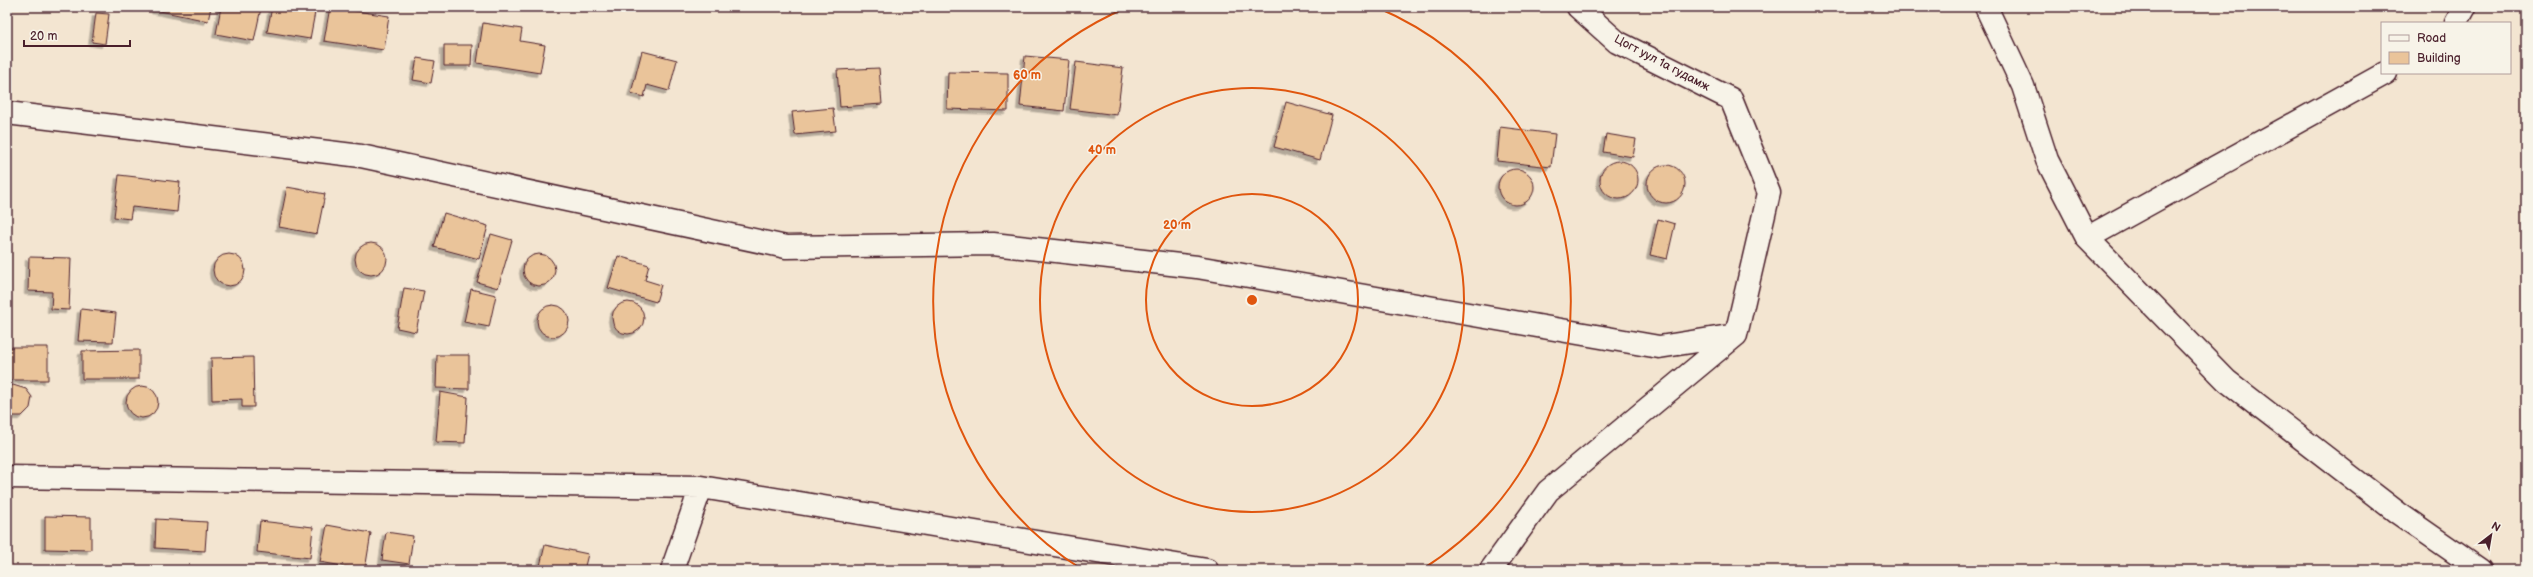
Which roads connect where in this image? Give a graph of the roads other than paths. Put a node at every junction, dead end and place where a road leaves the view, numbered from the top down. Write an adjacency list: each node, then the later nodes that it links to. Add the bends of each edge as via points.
1 (1578, 7): 8 (street, Цогт уул 1а гудамж, via 1617,42 1731,99 1769,193)
2 (1986, 7): 7 (street, via 2023,86 2047,160)
3 (2465, 7): 4 (street)
4 (2457, 22)
5 (2384, 74): 7 (street)
6 (7, 113): 8 (street, via 361,156 786,247 993,244 1197,268 1659,347)
7 (2087, 238): 14 (street, via 2227,381 2398,513)
8 (1736, 335): 13 (street, via 1548,491)
9 (7, 477): 10 (street)
10 (701, 487): 11 (street); 12 (street)
11 (672, 570)
12 (1207, 570)
13 (1491, 570)
14 (2480, 570)

